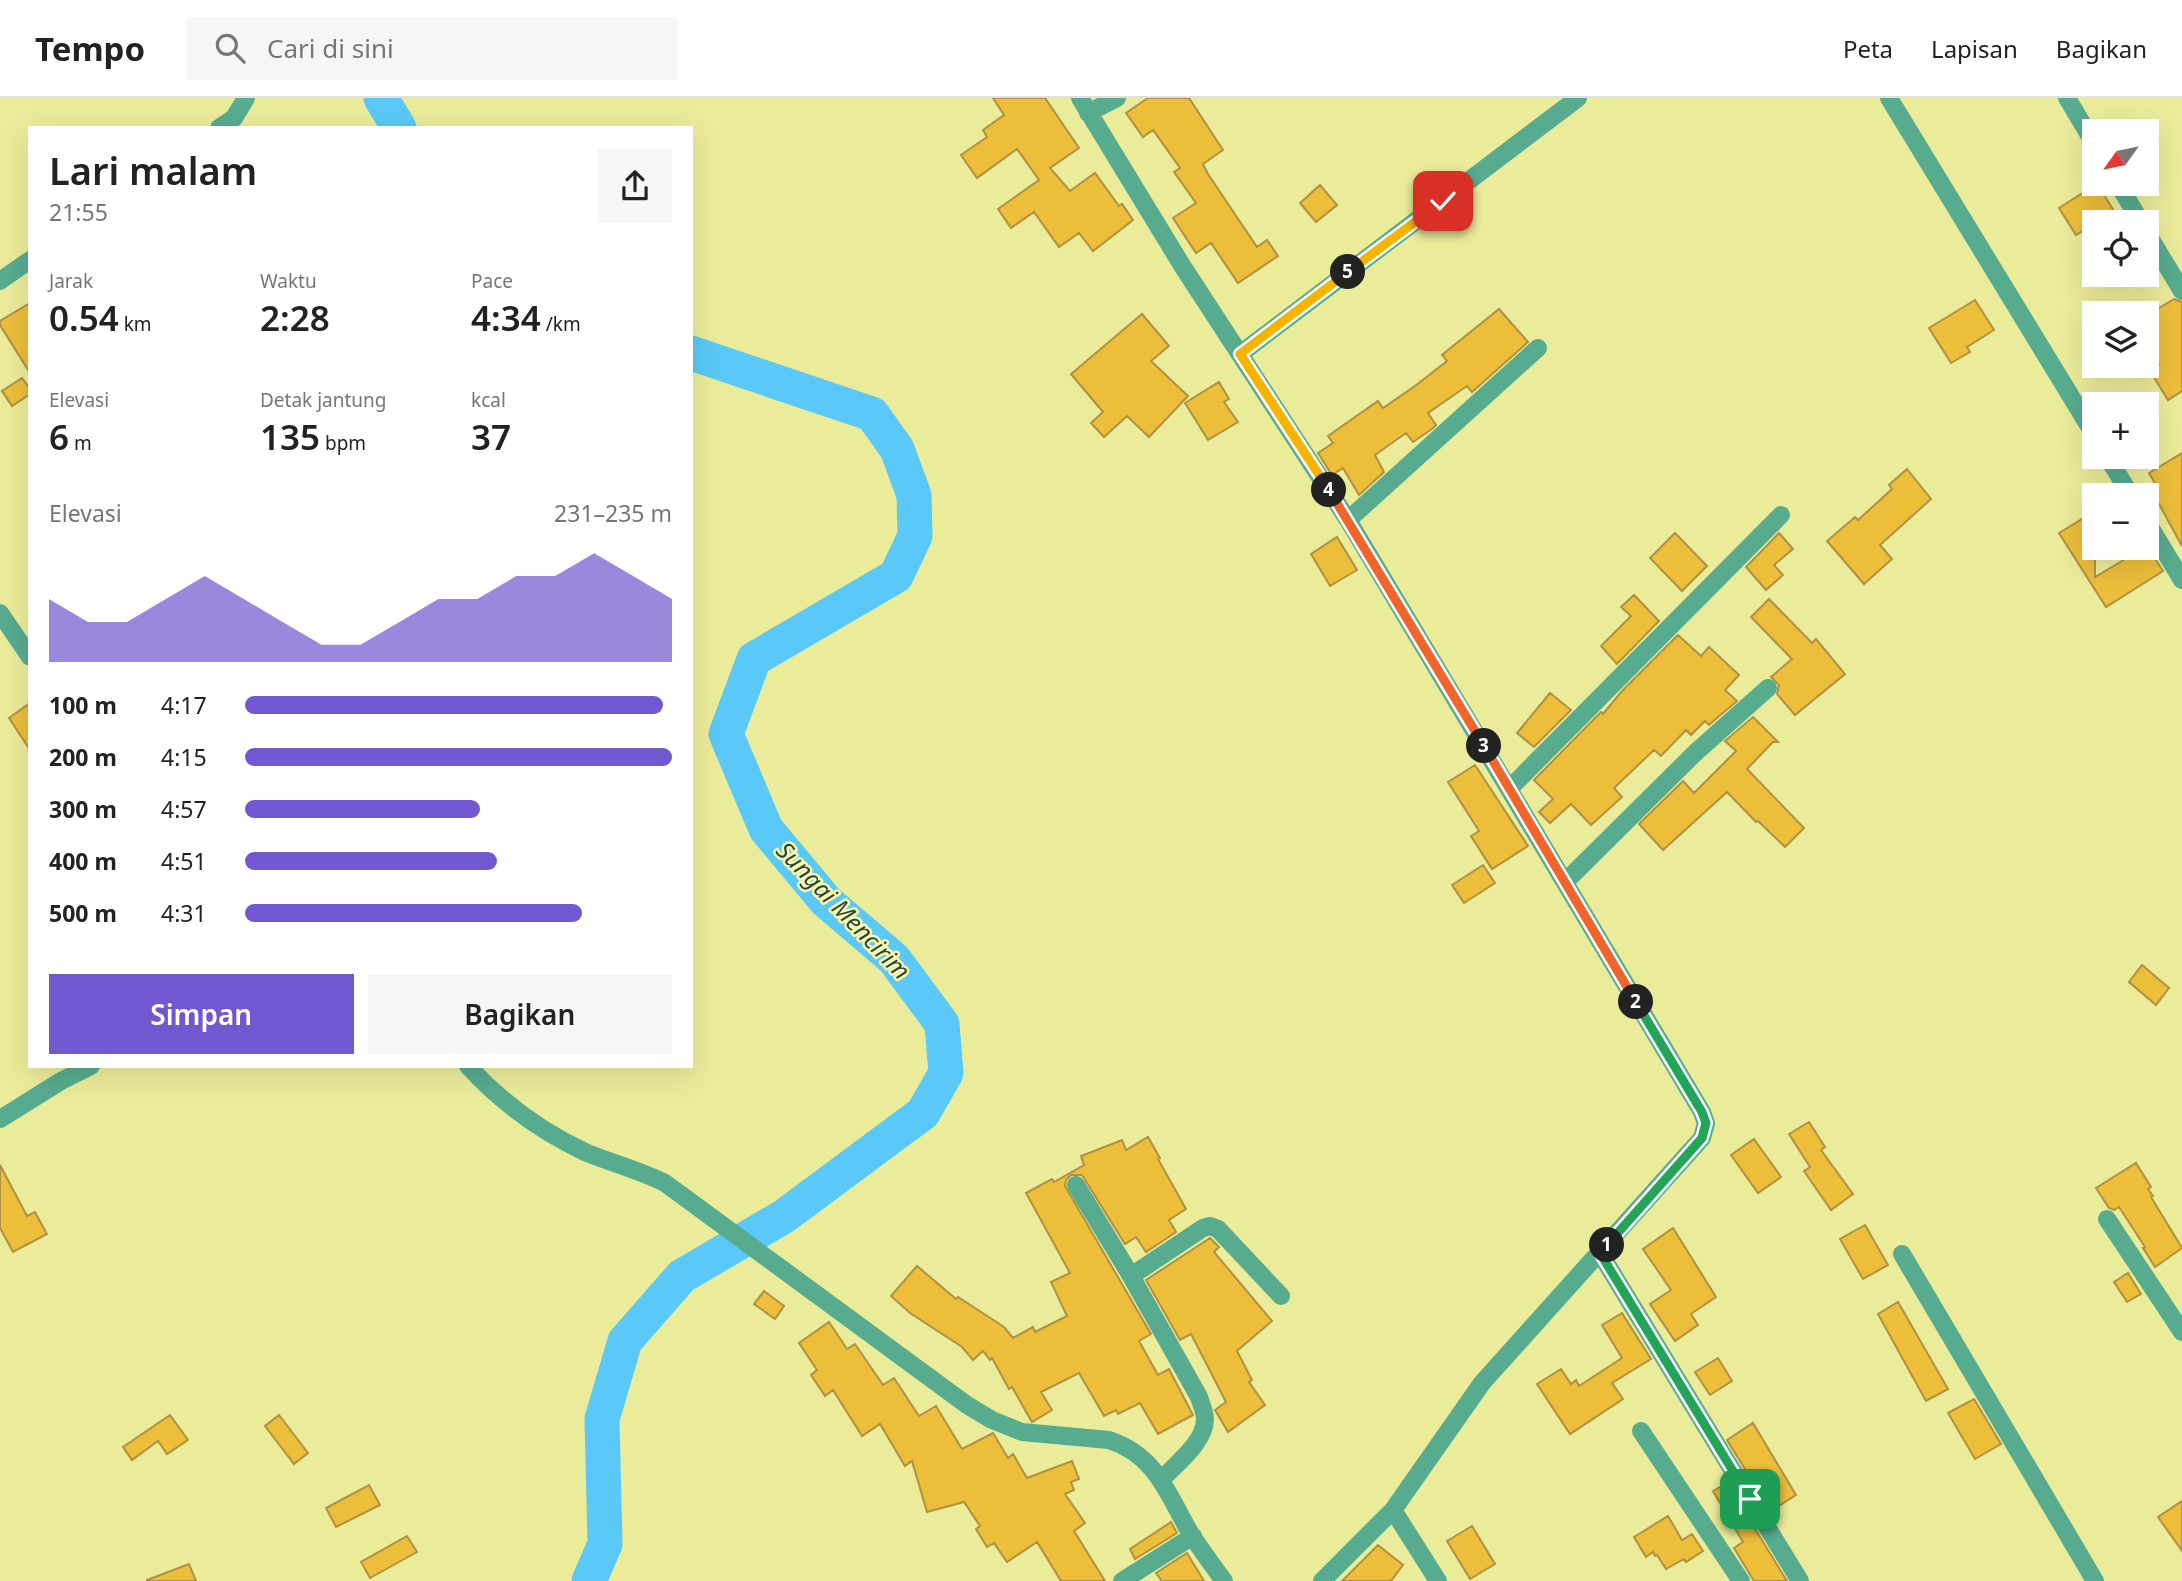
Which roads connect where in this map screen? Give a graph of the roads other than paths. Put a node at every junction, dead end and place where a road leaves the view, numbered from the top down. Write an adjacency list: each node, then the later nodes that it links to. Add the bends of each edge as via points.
1 (246, 98): 8 (street, via 234,118)
2 (1117, 98): 6 (street)
3 (1578, 98): 14 (street)
4 (1889, 98): 15 (street)
5 (2067, 98): 7 (street)
6 (1084, 105): 14 (street)
7 (2082, 123)
8 (222, 126)
9 (2159, 253): 12 (street)
10 (28, 261): 11 (street)
11 (0, 281)
12 (2182, 291)
13 (1538, 348): 17 (street)
14 (1240, 354): 17 (street)
15 (2082, 415)
16 (1781, 515): 23 (street)
17 (1348, 520): 23 (street)
18 (2159, 542): 19 (street)
19 (2182, 580)
20 (0, 612): 21 (street)
21 (28, 654)
22 (1768, 688): 24 (street)
23 (1509, 789): 24 (street)
24 (1565, 882): 30 (street, via 1706,1123 1702,1138)
25 (87, 1068): 27 (street)
26 (470, 1068): 36 (street, via 519,1113 550,1134 665,1182 992,1420 1022,1432 1122,1444 1140,1454)
27 (0, 1119)
28 (1076, 1185): 32 (street)
29 (2108, 1219): 34 (street)
30 (1600, 1253): 37 (street, via 1482,1383); 44 (street)
31 (1902, 1254): 45 (street)
32 (1131, 1276): 33 (street, via 1210,1226); 36 (street, via 1199,1396 1205,1417 1196,1442)
33 (1282, 1296)
34 (2182, 1332)
35 (1641, 1431): 43 (street)
36 (1162, 1479): 38 (street)
37 (1393, 1510): 41 (street); 42 (street)
38 (1193, 1536): 39 (street); 40 (street)
39 (1122, 1581)
40 (1224, 1581)
41 (1322, 1581)
42 (1438, 1581)
43 (1741, 1581)
44 (1800, 1581)
45 (2095, 1581)

